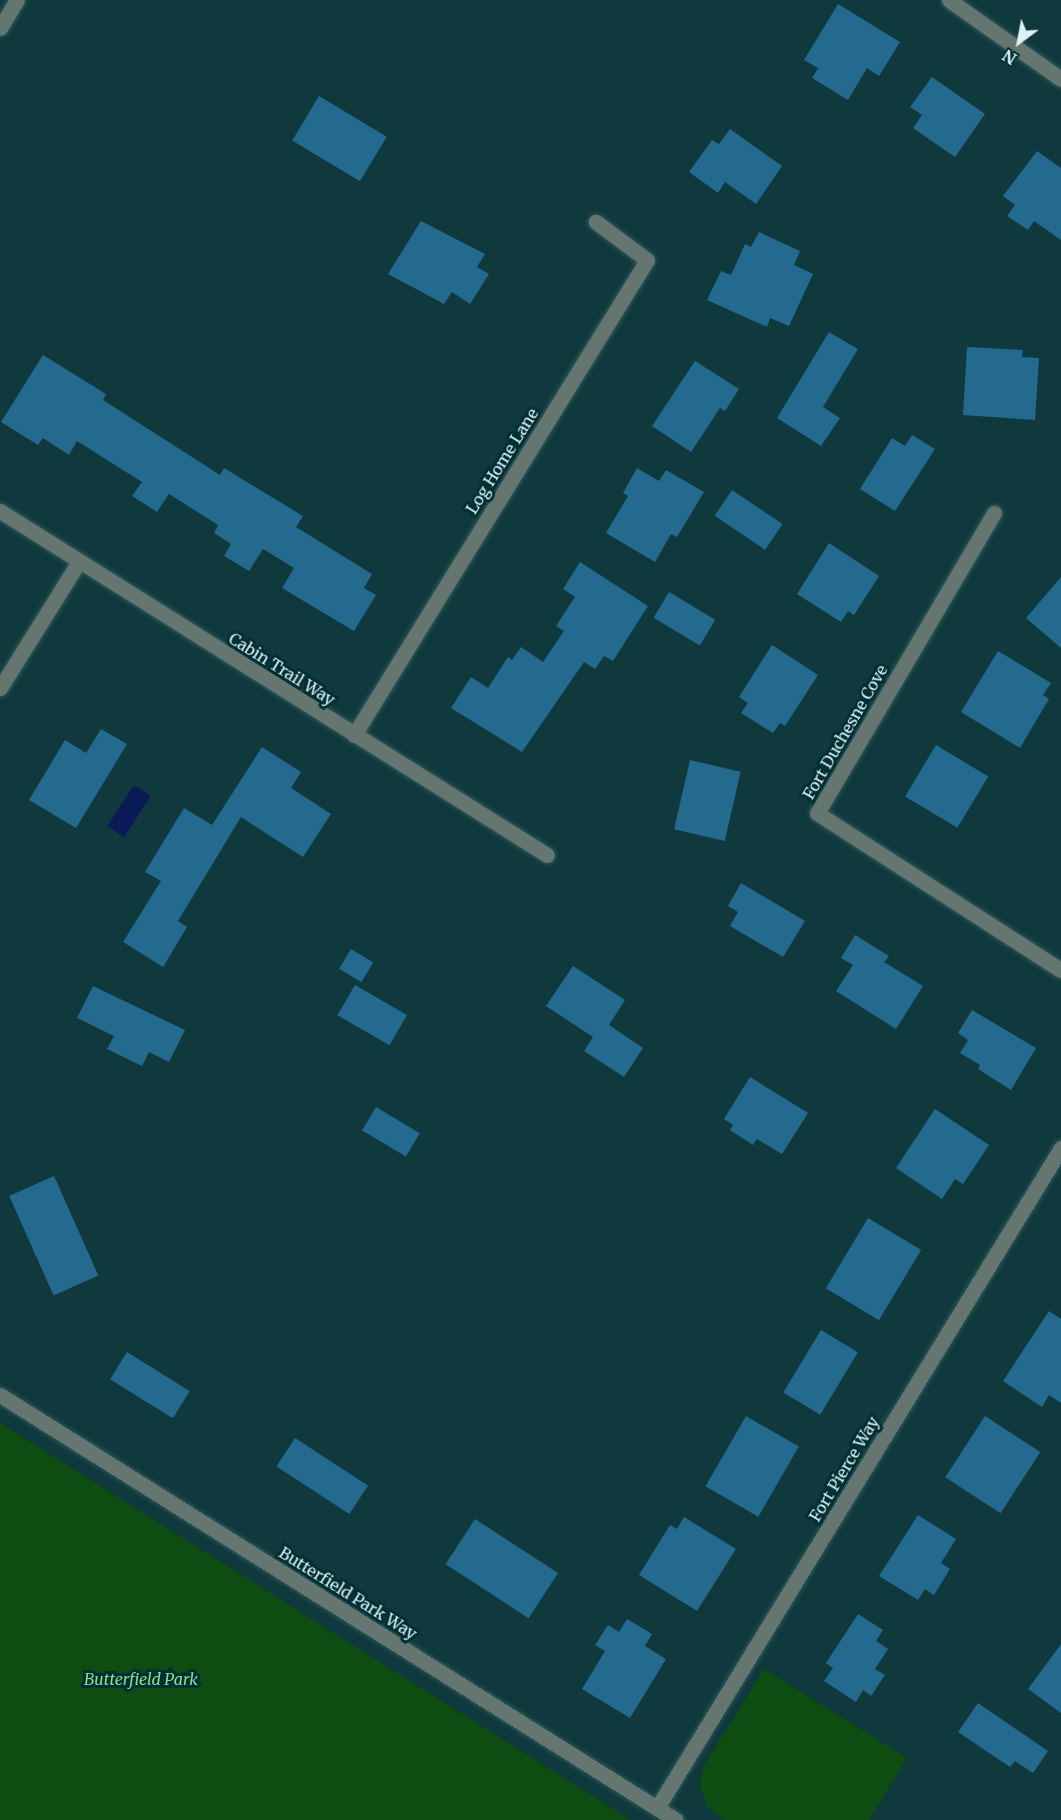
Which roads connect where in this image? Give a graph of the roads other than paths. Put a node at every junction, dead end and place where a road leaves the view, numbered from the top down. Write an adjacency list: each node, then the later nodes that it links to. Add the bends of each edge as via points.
1 (17, 0): 3 (street)
2 (950, 0): 4 (street)
3 (0, 28)
4 (1061, 79)
5 (596, 222): 10 (street, Log Home Lane, via 647,260)
6 (0, 511): 8 (street, Cabin Trail Way)
7 (994, 513): 12 (street, Fort Duchesne Cove, via 818,813)
8 (78, 563): 9 (street); 10 (street, Cabin Trail Way)
9 (0, 688)
10 (354, 735): 11 (street, Cabin Trail Way)
11 (547, 855)
12 (1061, 970)
13 (1061, 1148): 15 (street, Fort Pierce Way)
14 (0, 1395): 15 (street, Butterfield Park Way)
15 (657, 1808): 16 (street, Butterfield Park Way)
16 (676, 1820)

